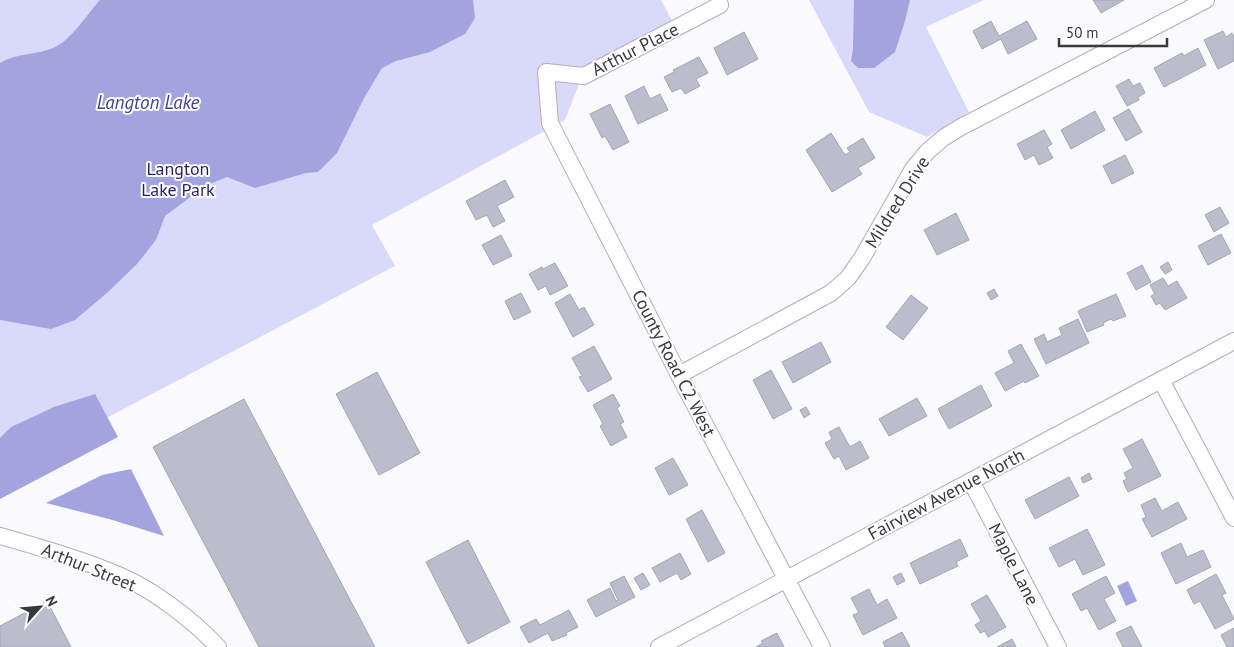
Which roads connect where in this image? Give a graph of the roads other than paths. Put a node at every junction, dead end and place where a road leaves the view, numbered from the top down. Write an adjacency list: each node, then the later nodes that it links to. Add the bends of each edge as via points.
1 (1206, 0): 5 (street, Mildred Drive, via 943,138 913,169 874,240 848,278 831,293)
2 (720, 5): 3 (street, Arthur Place, via 584,76)
3 (546, 72): 5 (street, County Road C2 West, via 550,123)
4 (1234, 341): 6 (street, Fairview Avenue North)
5 (679, 375): 10 (street, County Road C2 West)
6 (1161, 380): 7 (street, Fairview Avenue North); 8 (street)
7 (971, 481): 10 (street, Fairview Avenue North); 14 (street, Maple Lane)
8 (1234, 518)
9 (0, 536): 11 (street, Arthur Street, via 125,578 162,600 205,632)
10 (786, 579): 12 (street, Fairview Avenue North); 13 (street, County Road C2 West)
11 (218, 647)
12 (659, 647)
13 (822, 647)
14 (1058, 647)

